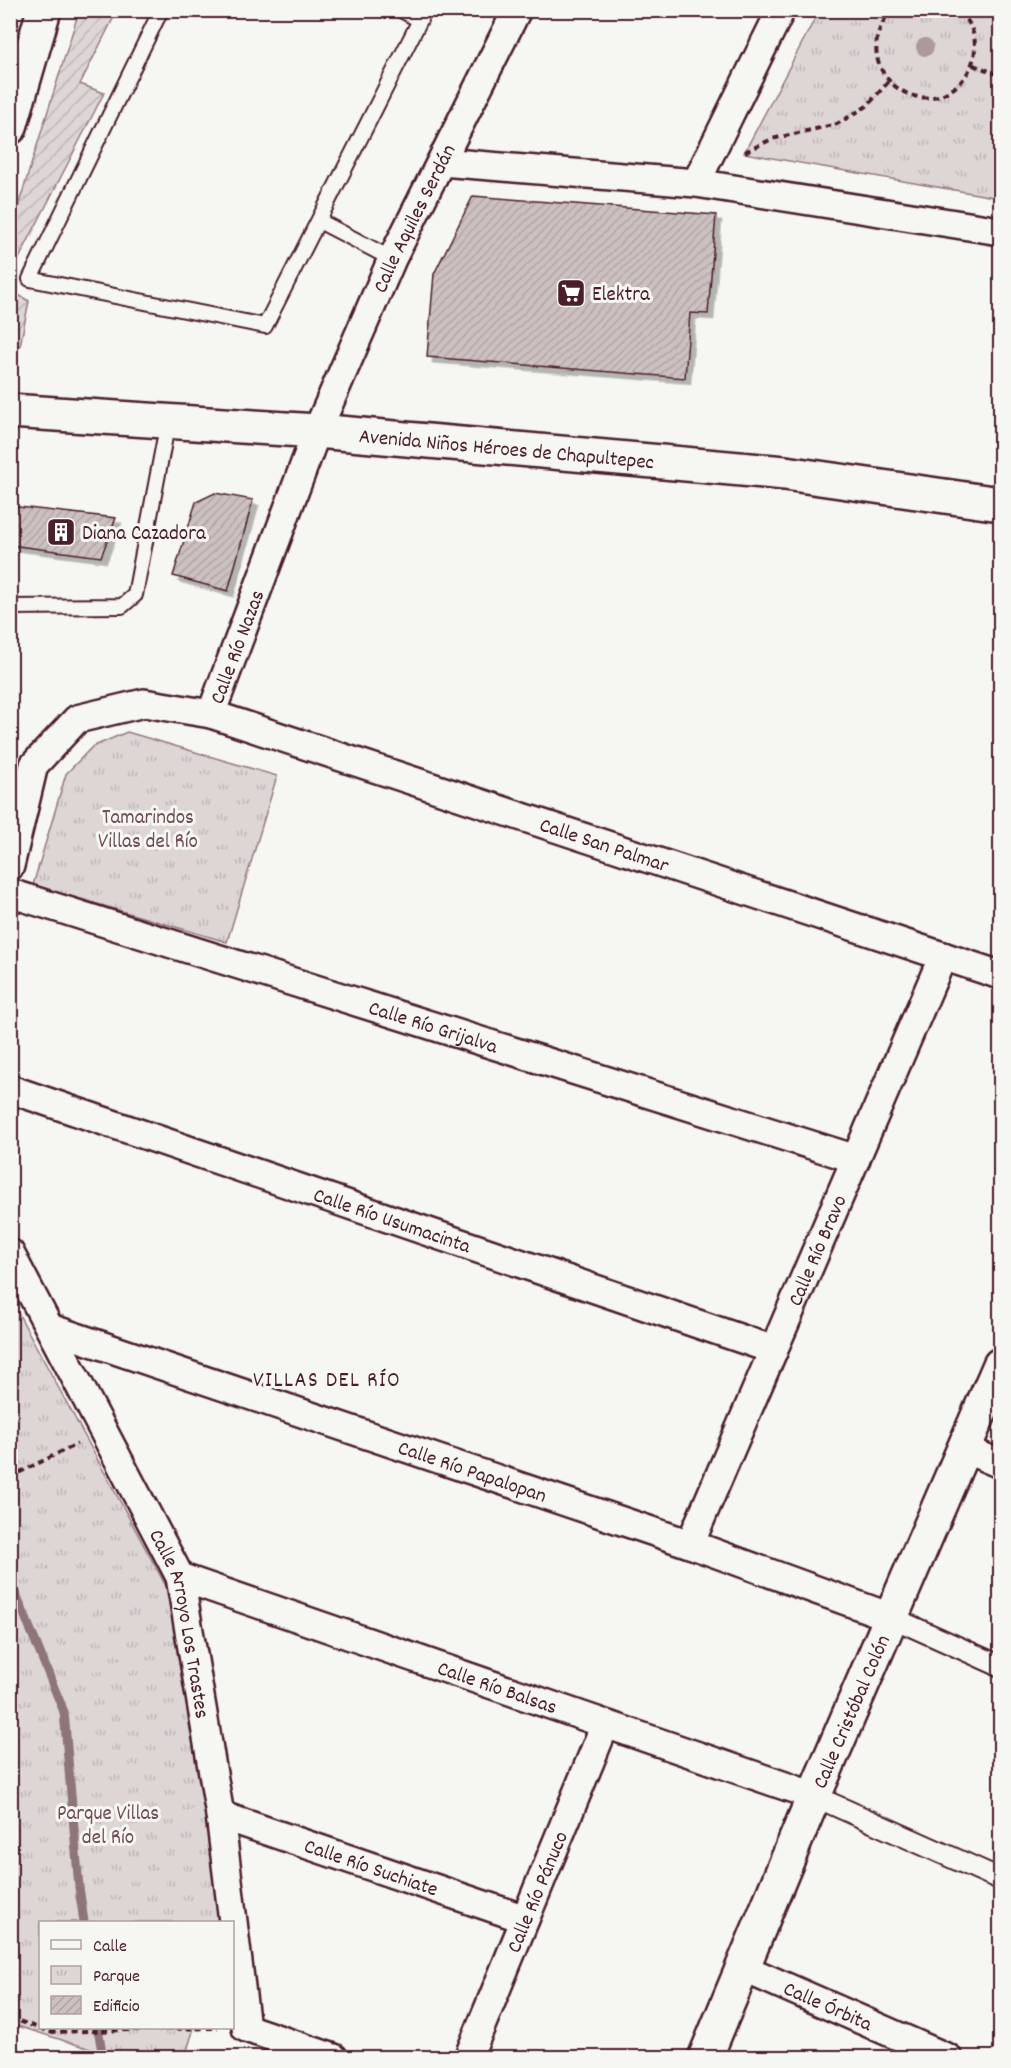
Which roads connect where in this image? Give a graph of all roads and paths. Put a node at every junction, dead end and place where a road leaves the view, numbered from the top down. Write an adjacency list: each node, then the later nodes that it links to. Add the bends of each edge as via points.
1 (44, 10): 11 (street)
2 (161, 10): 15 (lane, via 30,279 266,326)
3 (401, 10): 15 (lane, via 420,20)
4 (517, 10): 13 (street, Calle Aquiles Serdán)
5 (781, 10): 14 (street)
6 (892, 10): 10 (path, via 877,34 876,51)
7 (959, 10): 8 (path, via 975,34)
8 (973, 65): 9 (path); 10 (path, via 958,85 935,96 918,97)
9 (1000, 75)
10 (889, 81): 12 (path, via 867,106 837,124 771,139)
11 (10, 127)
12 (744, 153)
13 (441, 162): 14 (street); 17 (street, Calle Aquiles Serdán)
14 (696, 183): 16 (street)
15 (319, 221): 17 (lane)
16 (1000, 231)
17 (392, 259): 20 (street, Calle Aquiles Serdán)
18 (10, 411): 19 (street, Avenida Niños Héroes de Chapultepec)
19 (168, 421): 20 (street, Avenida Niños Héroes de Chapultepec); 22 (lane, via 135,595 122,606)
20 (316, 431): 21 (street, Avenida Niños Héroes de Chapultepec, via 785,473); 23 (street, Calle Río Nazas)
21 (1000, 504)
22 (10, 607)
23 (211, 714): 24 (street, Calle Río Nazas, via 144,703 76,719 34,765); 26 (street, Calle San Palmar)
24 (10, 866)
25 (10, 893): 29 (street, Calle Río Grijalva)
26 (943, 956): 27 (street, Calle San Palmar); 29 (street, Calle Río Bravo)
27 (1000, 975)
28 (10, 1089): 32 (street, Calle Río Usumacinta)
29 (856, 1159): 32 (street, Calle Río Bravo)
30 (13, 1262): 31 (street, Calle Arroyo Los Trastes)
31 (50, 1328): 34 (street, Calle Arroyo Los Trastes); 38 (street, Calle Río Papalopan)
32 (774, 1350): 38 (street, Calle Río Bravo)
33 (1000, 1365): 35 (street, Calle Cristóbal Colón)
34 (104, 1432): 37 (path); 39 (street, Calle Arroyo Los Trastes)
35 (964, 1449): 36 (street); 40 (street, Calle Cristóbal Colón)
36 (1000, 1464)
37 (10, 1477)
38 (690, 1545): 40 (street, Calle Río Papalopan)
39 (180, 1577): 42 (street, Calle Río Balsas); 44 (street, Calle Arroyo Los Trastes)
40 (893, 1618): 41 (street); 43 (street, Calle Cristóbal Colón)
41 (1000, 1666)
42 (605, 1725): 43 (street, Calle Río Balsas); 46 (street, Calle Río Pánuco)
43 (814, 1796): 45 (street); 49 (street, Calle Cristóbal Colón)
44 (220, 1815): 46 (street, Calle Río Suchiate); 47 (street, Calle Arroyo Los Trastes)
45 (1000, 1880)
46 (525, 1919): 57 (street, Calle Río Pánuco)
47 (233, 1921)
48 (234, 1930): 53 (street, Calle Arroyo Los Trastes)
49 (743, 1968): 58 (street, Calle Cristóbal Colón); 59 (street, Calle Órbita)
50 (10, 2018): 51 (path)
51 (39, 2028)
52 (234, 2028): 53 (path)
53 (246, 2028): 56 (street)
54 (41, 2029): 55 (path)
55 (204, 2029)
56 (334, 2058)
57 (468, 2058)
58 (705, 2058)
59 (948, 2058)

